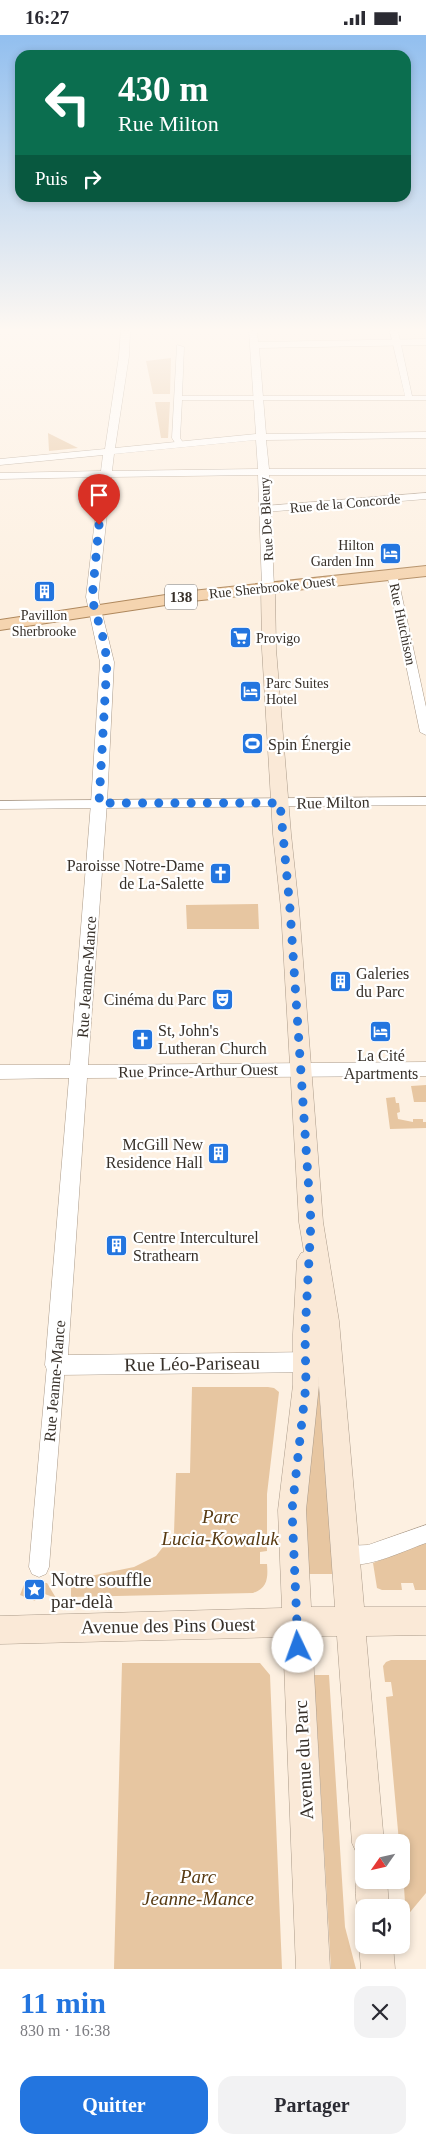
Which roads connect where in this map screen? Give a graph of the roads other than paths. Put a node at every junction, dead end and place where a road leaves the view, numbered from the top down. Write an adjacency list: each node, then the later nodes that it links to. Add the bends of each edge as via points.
1 (115, 421): 7 (street, Rue Jeanne-Mance)
2 (177, 421): 6 (street, via 176,438)
3 (259, 421): 5 (street, Rue De Bleury)
4 (426, 435): 5 (street)
5 (260, 437): 6 (street); 9 (street, Rue De Bleury)
6 (180, 444): 7 (street)
7 (110, 450): 8 (street); 11 (street, Rue Jeanne-Mance)
8 (0, 462)
9 (263, 472): 10 (street); 11 (street); 14 (street, Rue De Bleury)
10 (426, 472)
11 (106, 473): 12 (street); 18 (street, Rue Jeanne-Mance, via 92,589)
12 (0, 476)
13 (426, 496): 14 (street, Rue de la Concorde)
14 (265, 509): 17 (street, Rue De Bleury)
15 (426, 571): 16 (main road, Rue Sherbrooke Ouest / 138)
16 (392, 575): 17 (main road, Rue Sherbrooke Ouest / 138); 20 (street, Rue Hutchison)
17 (268, 587): 18 (main road, Rue Sherbrooke Ouest / 138); 23 (main road, Avenue du Parc)
18 (95, 610): 19 (main road, Rue Sherbrooke Ouest / 138); 22 (street, Rue Jeanne-Mance, via 107,662)
19 (0, 625)
20 (426, 732)
21 (426, 801): 23 (street, Rue Milton)
22 (99, 803): 23 (street, Rue Milton); 24 (street, Rue Milton); 28 (street, Rue Jeanne-Mance)
23 (280, 803): 25 (main road, Avenue du Parc)
24 (0, 805)
25 (301, 1069): 26 (street, Rue Prince-Arthur Ouest); 28 (street, Rue Prince-Arthur Ouest); 29 (main road, Avenue du Parc, via 311,1222 327,1321)
26 (426, 1069)
27 (0, 1072): 28 (street, Rue Prince-Arthur Ouest)
28 (79, 1072): 30 (street, Rue Jeanne-Mance)
29 (317, 1362): 30 (street, Rue Léo-Pariseau); 32 (main road, Avenue du Parc); 36 (main road, Avenue du Parc, via 306,1385 292,1510)
30 (56, 1365): 33 (street, Rue Jeanne-Mance)
31 (426, 1534): 32 (street, via 368,1554)
32 (346, 1555): 34 (main road, Avenue du Parc)
33 (40, 1567)
34 (351, 1621): 35 (main road, Avenue des Pins Ouest); 36 (main road, Avenue des Pins Ouest); 38 (main road, Avenue du Parc)
35 (426, 1621)
36 (296, 1622): 37 (main road, Avenue des Pins Ouest); 40 (main road, Avenue du Parc)
37 (0, 1629)
38 (367, 1834)
39 (377, 1954): 41 (main road)
40 (313, 1969)
41 (378, 1969)

